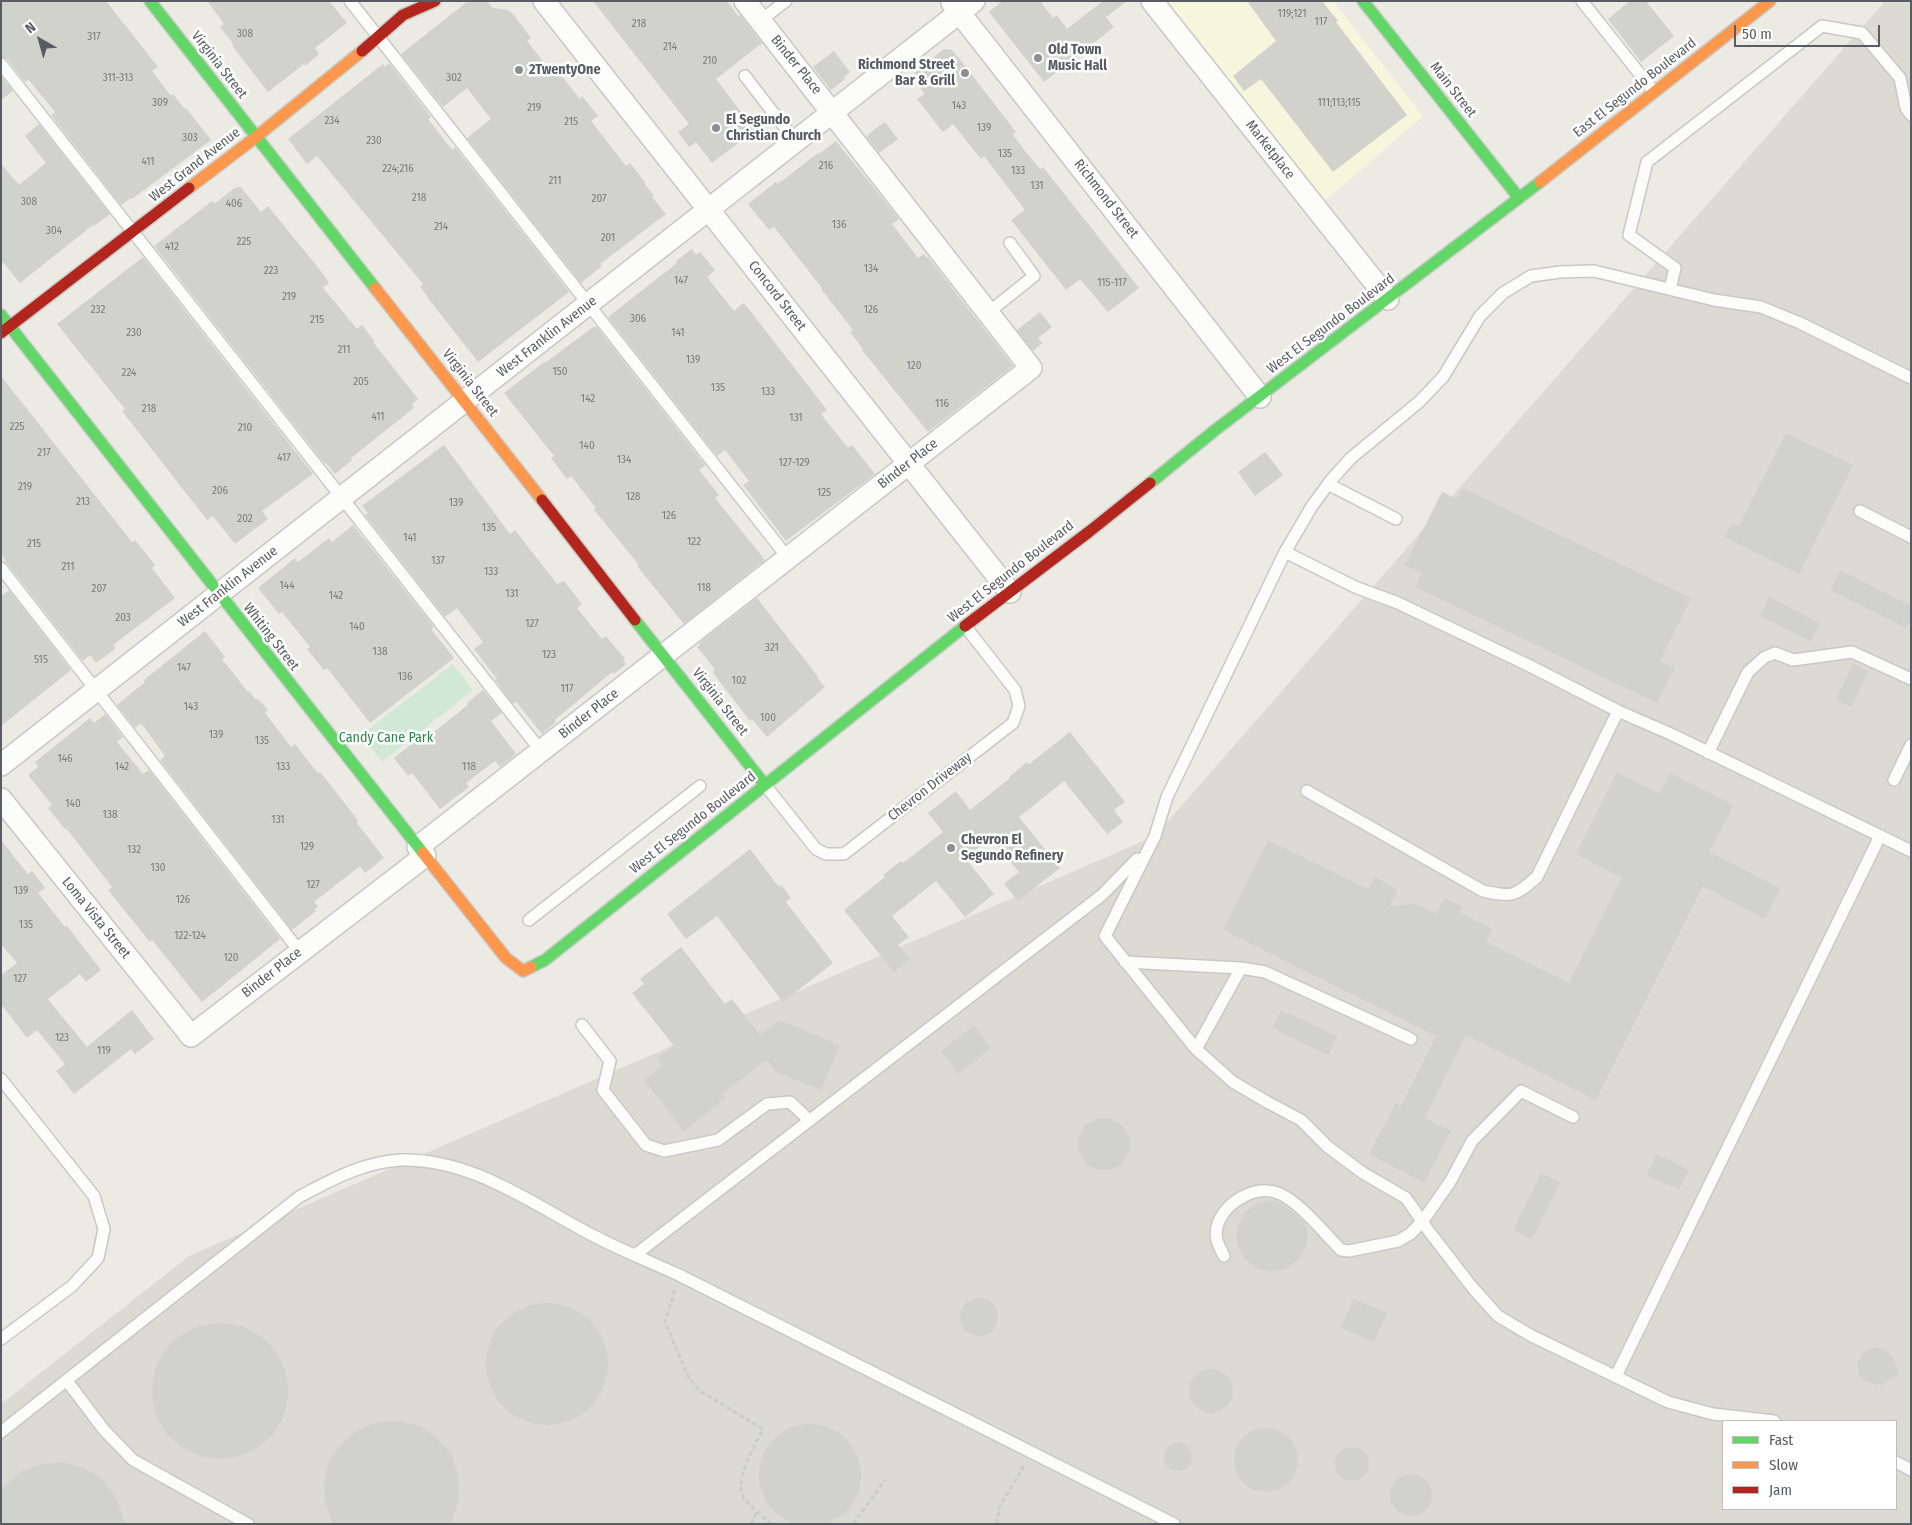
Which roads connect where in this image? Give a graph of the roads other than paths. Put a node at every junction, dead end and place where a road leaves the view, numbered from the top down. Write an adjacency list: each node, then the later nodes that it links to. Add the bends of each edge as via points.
1 (150, 1): 21 (street, Virginia Street)
2 (350, 1): 15 (lane)
3 (409, 1): 13 (street, West Grand Avenue)
4 (434, 1): 13 (street, West Grand Avenue)
5 (544, 1): 24 (street, Concord Street)
6 (745, 1): 14 (street, Binder Place)
7 (786, 1): 14 (lane)
8 (1152, 1): 28 (street, Marketplace)
9 (1363, 1): 23 (street, Main Street)
10 (1582, 1): 18 (lane)
11 (1770, 1): 18 (street, East El Segundo Boulevard)
12 (962, 5): 19 (street, West Franklin Avenue); 34 (street, Richmond Street)
13 (403, 15): 15 (street, West Grand Avenue)
14 (760, 21): 19 (street, Binder Place)
15 (378, 37): 21 (street, West Grand Avenue); 29 (lane)
16 (1, 64): 25 (lane)
17 (745, 76): 22 (lane)
18 (1654, 92): 23 (street, East El Segundo Boulevard)
19 (833, 112): 22 (street, West Franklin Avenue); 30 (street, Binder Place)
20 (1911, 115): 27 (lane, via 1906,108 1900,78 1862,33 1822,26 1647,162 1629,235 1675,268)
21 (256, 137): 25 (street, West Grand Avenue); 35 (street, Virginia Street)
22 (795, 141): 24 (street, West Franklin Avenue)
23 (1519, 198): 28 (street, West El Segundo Boulevard)
24 (708, 209): 29 (street, West Franklin Avenue); 36 (street, Concord Street)
25 (134, 232): 32 (street, West Grand Avenue); 38 (lane)
26 (1010, 243): 30 (lane, via 1034,276)
27 (1670, 289): 33 (lane, via 1761,307); 37 (lane, via 1594,271 1531,276 1503,293 1480,316 1443,377 1419,402 1350,458)
28 (1388, 299): 34 (street, West El Segundo Boulevard)
29 (587, 305): 35 (street, West Franklin Avenue); 43 (lane)
30 (988, 312): 36 (street, Binder Place, via 1031,368)
31 (1, 315): 32 (street, Whiting Street)
32 (6, 330): 46 (street, Whiting Street)
33 (1911, 378)
34 (1260, 397): 45 (street, West El Segundo Boulevard)
35 (465, 401): 38 (street, West Franklin Avenue); 48 (street, Virginia Street)
36 (908, 464): 43 (street, Binder Place); 45 (street, Concord Street)
37 (1328, 484): 40 (lane); 42 (lane)
38 (341, 498): 46 (street, West Franklin Avenue); 53 (lane)
39 (1860, 511): 41 (lane)
40 (1396, 519)
41 (1911, 536)
42 (1286, 552): 51 (lane); 61 (lane, via 1167,797)
43 (788, 558): 48 (street, Binder Place)
44 (1, 568): 50 (lane)
45 (1010, 592): 47 (street, West El Segundo Boulevard)
46 (218, 594): 50 (street, West Franklin Avenue); 64 (street, Whiting Street)
47 (965, 626): 57 (street, West El Segundo Boulevard); 57 (lane, Chevron Driveway, via 1015,690 1019,706 1013,723 844,854 826,854 816,849)
48 (664, 655): 53 (street, Binder Place); 57 (street, Virginia Street)
49 (1911, 679): 54 (lane, via 1852,652 1793,660 1775,653 1748,672)
50 (98, 690): 55 (street, West Franklin Avenue); 66 (lane)
51 (1618, 711): 54 (lane); 59 (lane, via 1537,877 1520,892 1505,895 1483,891)
52 (1911, 745): 56 (lane)
53 (541, 751): 64 (street, Binder Place)
54 (1708, 753): 62 (lane)
55 (1, 766)
56 (1894, 780)
57 (765, 784): 69 (street, West El Segundo Boulevard, via 545,960)
58 (700, 786): 65 (lane)
59 (1307, 791)
60 (1, 799): 71 (street, Loma Vista Street)
61 (1155, 836): 67 (lane, via 1105,936); 76 (lane, via 1132,866 1102,895)
62 (1880, 836): 63 (lane); 81 (lane)
63 (1911, 851)
64 (422, 852): 66 (street, Binder Place); 69 (street, Whiting Street, via 506,958)
65 (529, 920)
66 (300, 952): 71 (street, Binder Place)
67 (1125, 962): 68 (lane); 73 (lane)
68 (1241, 968): 72 (lane, via 1265,972); 73 (lane)
69 (524, 971)
70 (582, 1026): 76 (lane, via 610,1061 603,1090 646,1145 664,1151 718,1140 767,1104 790,1102)
71 (191, 1036)
72 (1411, 1039)
73 (1196, 1050): 77 (lane, via 1233,1082 1301,1120 1335,1153 1406,1198)
74 (1, 1079): 80 (lane, via 94,1196 104,1229 98,1258 72,1286)
75 (1572, 1117): 77 (lane, via 1521,1091 1472,1140 1450,1182)
76 (809, 1120): 78 (lane)
77 (1422, 1222): 79 (lane, via 1398,1241 1341,1250 1296,1204 1278,1193 1263,1190 1248,1194 1225,1211 1217,1226 1216,1240); 81 (lane, via 1498,1316)
78 (635, 1255): 82 (lane, via 508,1188 466,1170 401,1160 370,1165 338,1176 299,1198); 88 (lane)
79 (1224, 1256)
80 (1, 1339)
81 (1616, 1376): 83 (lane, via 1668,1402 1713,1414)
82 (66, 1381): 84 (lane); 87 (lane, via 104,1430 133,1460)
83 (1765, 1420)
84 (1, 1432)
85 (1897, 1463): 86 (lane)
86 (1911, 1470)
87 (248, 1524)
88 (1174, 1524)

